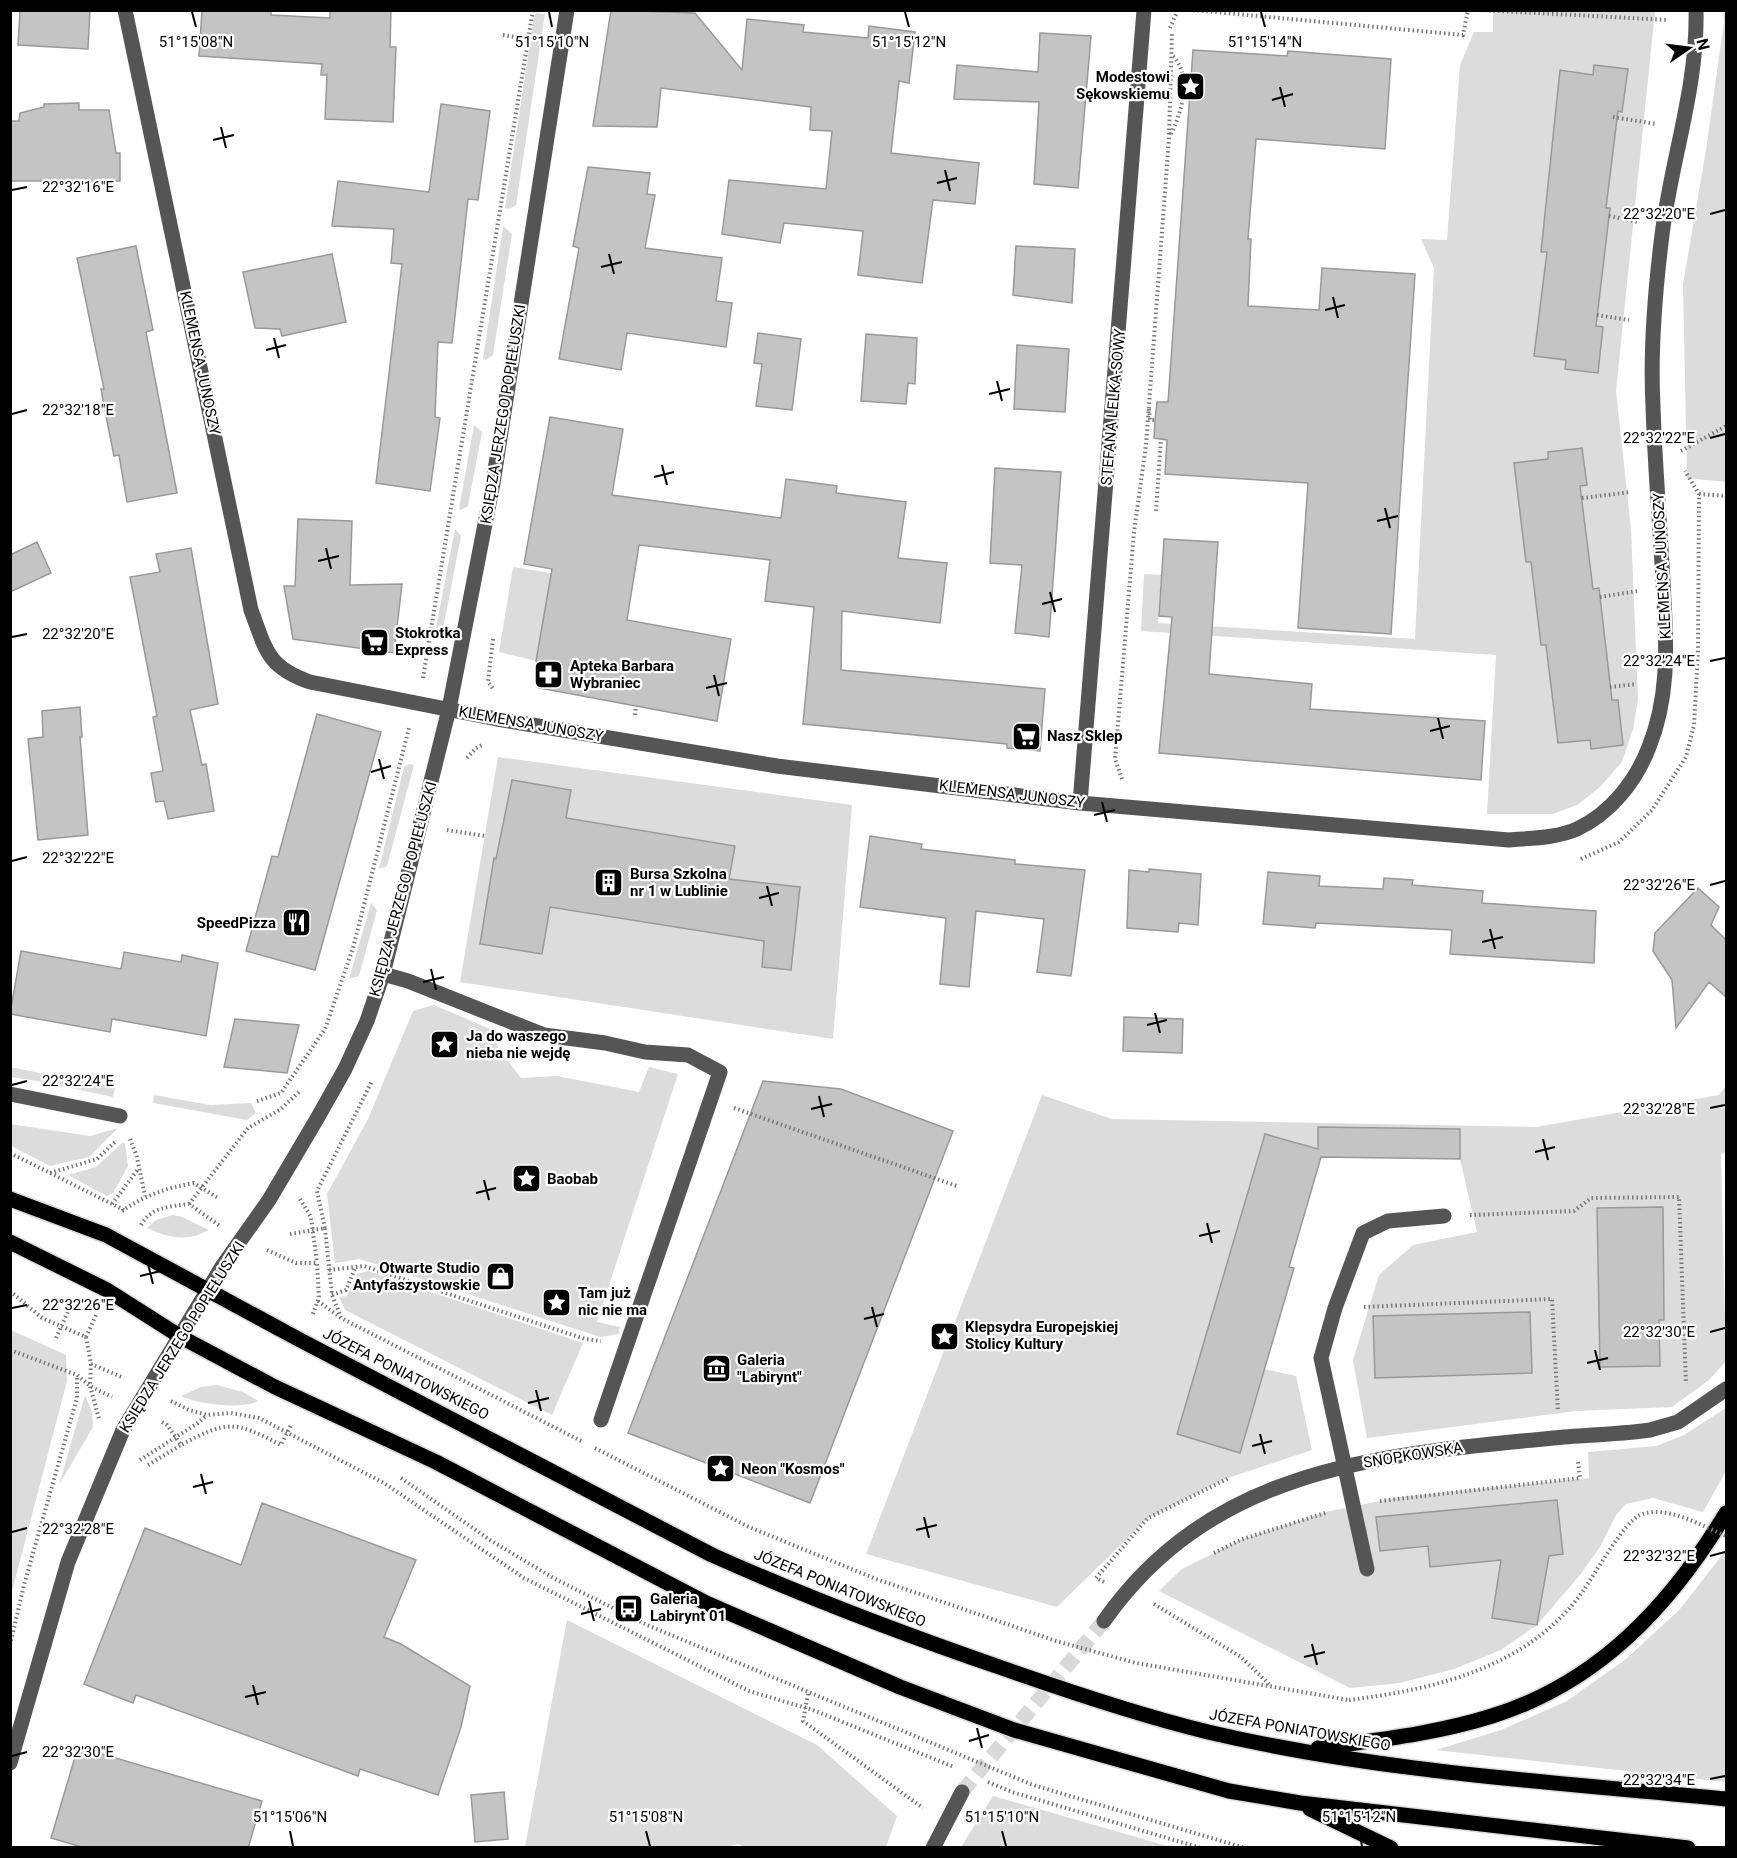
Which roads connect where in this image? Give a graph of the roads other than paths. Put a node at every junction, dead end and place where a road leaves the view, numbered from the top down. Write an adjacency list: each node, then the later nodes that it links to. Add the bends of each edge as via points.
1 (125, 10): 5 (street, KLEMENSA JUNOSZY, via 251,610 267,652 285,673 310,682)
2 (567, 10): 5 (street, KSIĘDZA JERZEGO POPIEŁUSZKI, via 493,483)
3 (1144, 10): 6 (street, STEFANA LELKA-SOWY)
4 (1696, 10): 6 (street, KLEMENSA JUNOSZY, via 1694,53 1662,232 1655,303 1652,404 1666,640 1665,687 1649,748 1634,779 1599,815 1577,829 1554,836 1509,840)
5 (449, 709): 6 (street, KLEMENSA JUNOSZY, via 727,758); 7 (street, KSIĘDZA JERZEGO POPIEŁUSZKI)
6 (1080, 803)
7 (383, 974): 13 (street, KSIĘDZA JERZEGO POPIEŁUSZKI, via 367,1021 338,1082 285,1174); 16 (street, via 544,1035 688,1055 720,1072)
8 (10, 1094): 9 (street)
9 (120, 1116)
10 (10, 1199): 13 (main road, JÓZEFA PONIATOWSKIEGO, via 106,1235)
11 (1444, 1216): 17 (street, via 1388,1221 1363,1233 1321,1358)
12 (10, 1242): 14 (main road, via 107,1290)
13 (209, 1289): 14 (street, KSIĘDZA JERZEGO POPIEŁUSZKI); 21 (main road, JÓZEFA PONIATOWSKIEGO, via 712,1555 778,1584 1093,1700 1209,1732)
14 (181, 1337): 22 (street, KSIĘDZA JERZEGO POPIEŁUSZKI, via 135,1409 96,1492 68,1562); 25 (main road, via 293,1396 436,1462 706,1603 900,1687 1014,1730 1136,1766 1229,1791)
15 (1726, 1389): 17 (street, SNOPKOWSKA, via 1678,1422 1623,1434 1396,1454)
16 (601, 1420)
17 (1344, 1467): 19 (street); 20 (street, SNOPKOWSKA, via 1305,1476 1262,1494 1195,1530 1143,1572)
18 (1726, 1514): 21 (main road, via 1681,1582 1646,1622 1597,1663 1560,1685 1493,1716 1454,1727)
19 (1367, 1569)
20 (1104, 1621)
21 (1301, 1751): 24 (main road, JÓZEFA PONIATOWSKIEGO, via 1385,1765)
22 (10, 1763)
23 (962, 1792): 26 (street)
24 (1726, 1800)
25 (1299, 1803): 27 (main road); 28 (main road)
26 (933, 1848)
27 (1391, 1848)
28 (1688, 1848)

